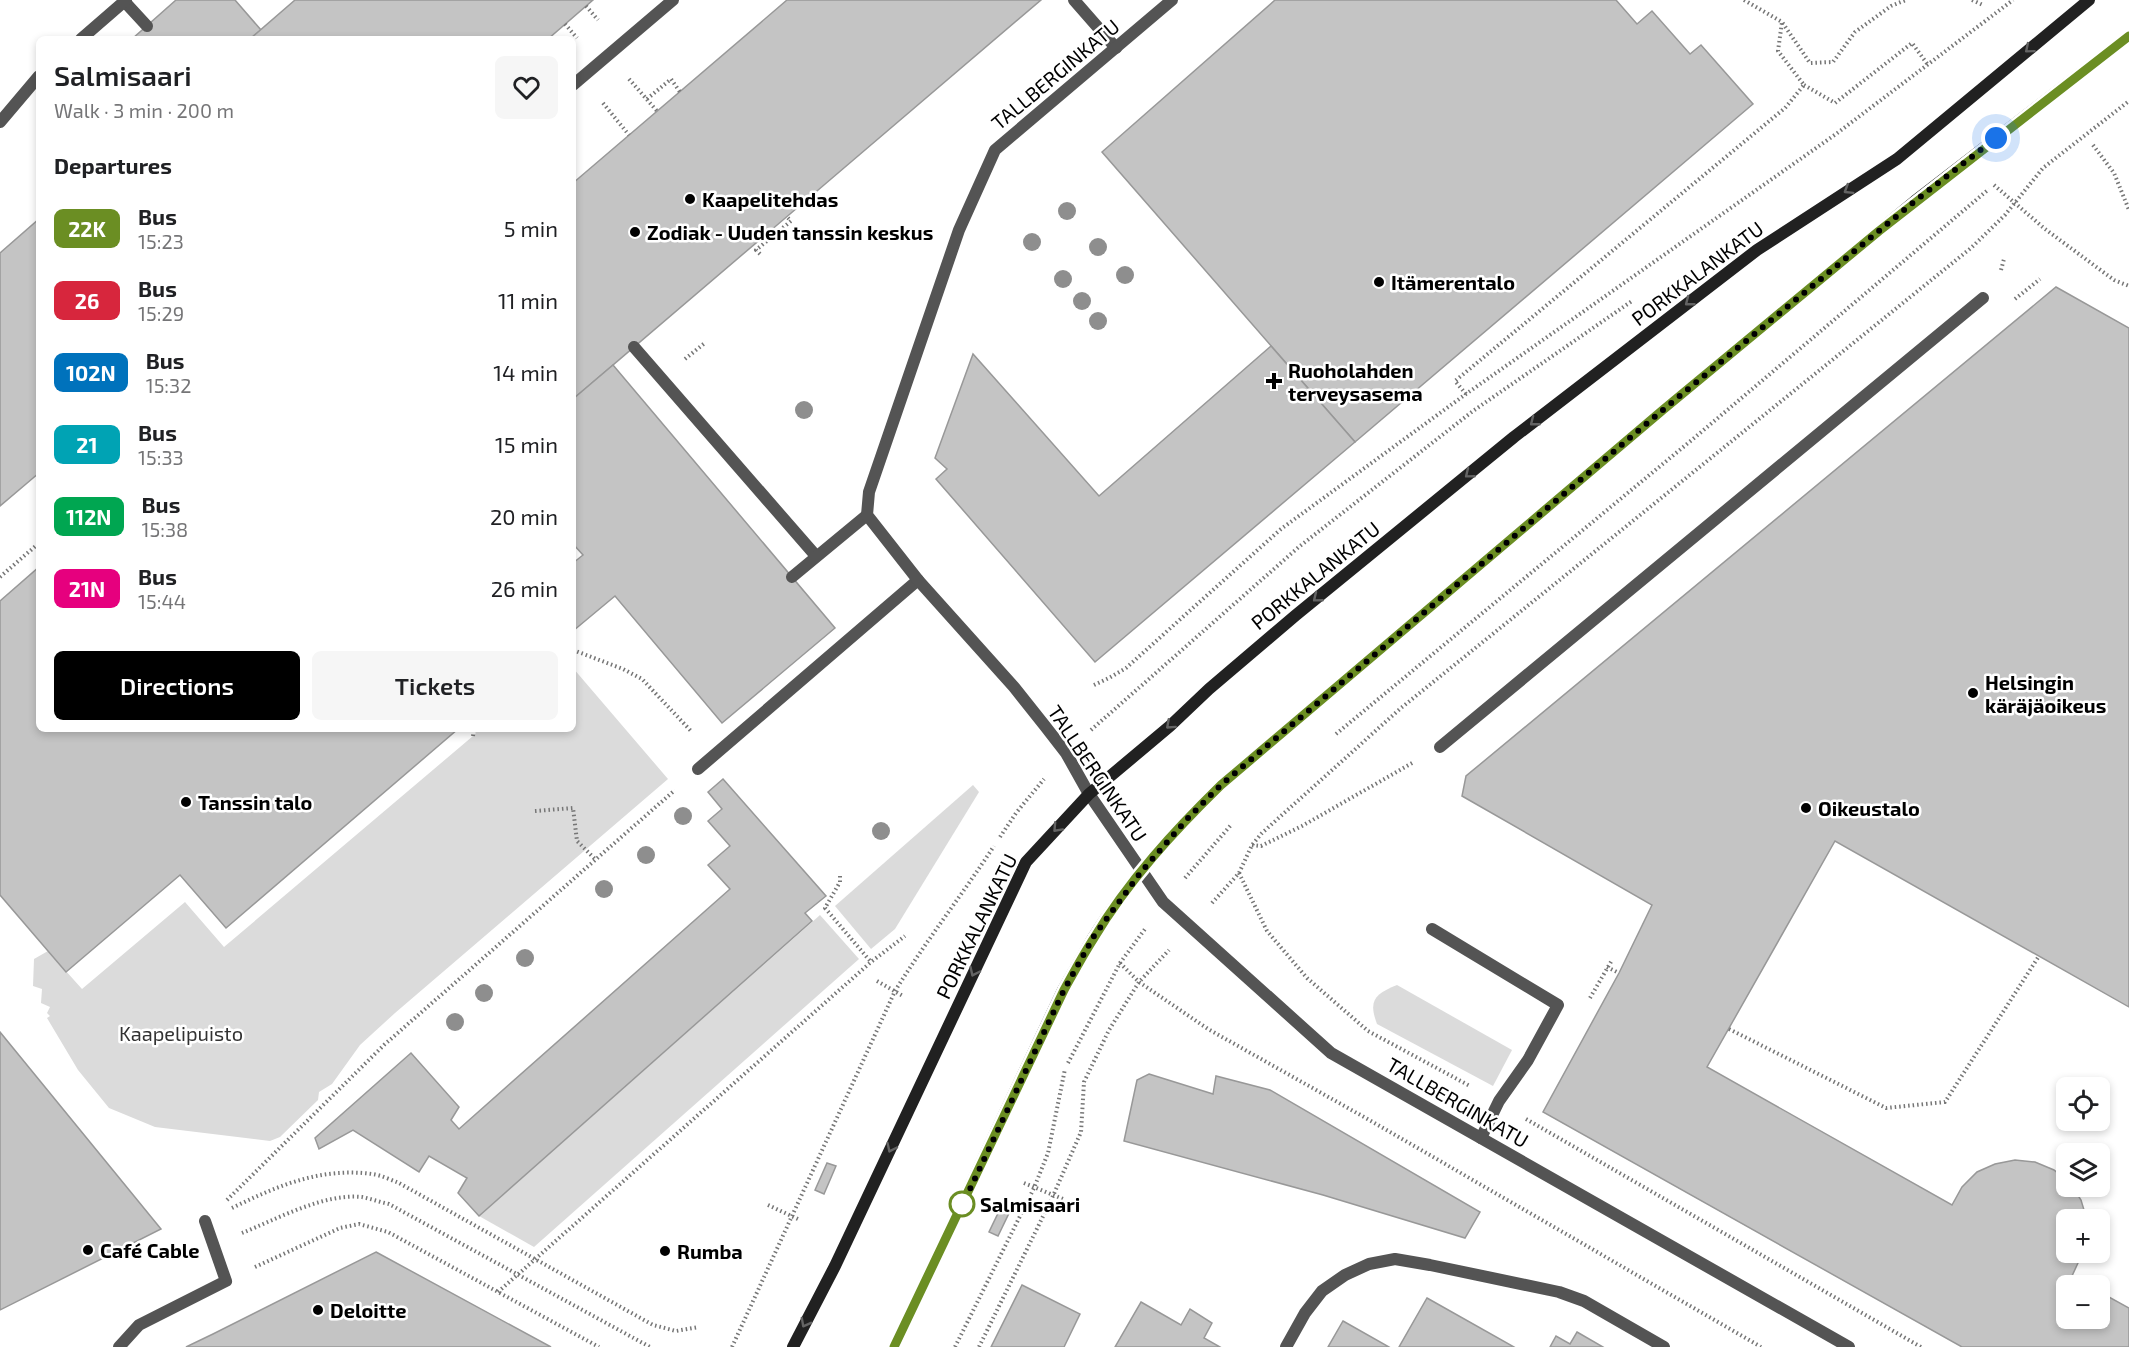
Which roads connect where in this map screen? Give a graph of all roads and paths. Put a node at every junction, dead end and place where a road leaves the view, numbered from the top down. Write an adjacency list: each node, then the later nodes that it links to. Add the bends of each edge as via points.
1 (125, 0): 13 (street); 14 (street)
2 (673, 0): 18 (street)
3 (1074, 0): 17 (street)
4 (1172, 0): 17 (street, TALLBERGINKATU)
5 (1744, 0): 11 (path)
6 (1906, 0): 11 (path, via 1855,32 1833,62 1810,63)
7 (1972, 0): 10 (path)
8 (2013, 0): 19 (path)
9 (2089, 0): 56 (main road, PORKKALANKATU, one-way to 56, via 1897,159 1757,250 1514,437 1296,615)
10 (1983, 5)
11 (1782, 22): 22 (path, via 1778,51)
12 (565, 24): 15 (path)
13 (147, 26)
14 (84, 36)
15 (575, 36)
16 (2129, 36): 61 (main road, via 1915,201 1664,409 1221,785)
17 (1116, 48): 42 (street, TALLBERGINKATU, via 995,150 959,230 869,492)
18 (609, 55): 21 (street); 24 (path)
19 (1928, 65): 22 (path, via 1912,44 1835,103); 41 (path)
20 (36, 80): 27 (street)
21 (577, 82): 28 (path)
22 (1804, 85): 41 (path, via 1785,108 1455,381)
23 (680, 92): 24 (path, via 670,79)
24 (646, 99): 26 (path)
25 (2129, 101): 32 (path, via 2043,168)
26 (657, 111)
27 (0, 122)
28 (629, 135)
29 (2093, 145): 33 (path, via 2114,173)
30 (2001, 177): 31 (path)
31 (1994, 185): 32 (path); 51 (path)
32 (2014, 203): 37 (path, via 2114,280); 59 (path, via 1971,248 1401,708)
33 (2129, 210)
34 (787, 217): 35 (path, via 791,221 756,250)
35 (760, 254)
36 (2040, 279): 39 (path)
37 (2129, 286)
38 (1983, 298): 53 (street)
39 (2013, 300)
40 (634, 347): 44 (street)
41 (1466, 394): 49 (path, via 1281,529 1126,668)
42 (867, 515): 44 (street); 47 (street, TALLBERGINKATU)
43 (36, 546): 45 (path)
44 (816, 556): 46 (street)
45 (0, 577)
46 (792, 577)
47 (918, 580): 54 (street); 56 (street, TALLBERGINKATU, via 1039,718 1066,753)
48 (576, 651): 54 (path, via 642,679)
49 (1094, 685)
50 (474, 732): 52 (path)
51 (1335, 735)
52 (473, 736)
53 (1440, 747): 59 (path, via 1302,826 1261,846)
54 (714, 756): 55 (street)
55 (698, 769): 60 (path)
56 (1089, 794): 61 (street, TALLBERGINKATU); 96 (main road, PORKKALANKATU, one-way to 96, via 1026,862)
57 (535, 811): 60 (path, via 573,808 577,841)
58 (1016, 813): 73 (path)
59 (1252, 846): 62 (path)
60 (595, 860): 85 (path, via 384,1045)
61 (1141, 872): 64 (street, TALLBERGINKATU, via 1163,902); 97 (main road, via 1094,936 1064,990)
62 (1239, 873): 64 (path); 76 (path, via 1267,931 1307,978 1368,1031)
63 (840, 876): 68 (path, via 825,908)
64 (1191, 927): 72 (path); 77 (street, TALLBERGINKATU, via 1331,1053)
65 (1432, 929): 76 (street, via 1558,1005 1528,1060)
66 (905, 936): 68 (path)
67 (2039, 956): 75 (path, via 1945,1102 1886,1108)
68 (871, 962): 87 (path)
69 (1607, 967): 70 (path)
70 (1619, 973)
71 (877, 981): 73 (path)
72 (1139, 982): 79 (path, via 1120,963 1064,1070 1048,1153); 80 (path, via 1109,1030 1084,1082 1081,1132); 102 (path, via 1267,1064)
73 (895, 991): 74 (path); 83 (path)
74 (903, 996)
75 (1729, 1029)
76 (1499, 1101): 77 (street); 104 (path)
77 (1481, 1138): 103 (street, TALLBERGINKATU)
78 (1024, 1183): 79 (path)
79 (1034, 1188): 80 (path); 98 (path)
80 (1053, 1196): 81 (path); 99 (path)
81 (1064, 1199)
82 (768, 1205): 83 (path)
83 (791, 1215): 84 (path); 95 (path)
84 (800, 1220)
85 (205, 1221): 86 (street); 87 (path, via 277,1186 326,1173 373,1174 399,1183)
86 (214, 1245): 88 (path, via 332,1199 361,1197 389,1204); 89 (street)
87 (536, 1259): 88 (path); 91 (path, via 653,1325 676,1331)
88 (518, 1275): 90 (path); 94 (path)
89 (226, 1281): 90 (path, via 340,1228 359,1224 388,1232); 92 (street, via 139,1325)
90 (498, 1292): 93 (path)
91 (699, 1327)
92 (119, 1347)
93 (599, 1347)
94 (650, 1347)
95 (732, 1347)
96 (793, 1347)
97 (894, 1347)
98 (955, 1347)
99 (979, 1347)
100 (1286, 1347): 101 (street, via 1322,1291 1369,1264 1395,1259 1559,1292 1584,1301)
101 (1664, 1347)
102 (1761, 1347)
103 (1849, 1347)
104 (1921, 1347)

